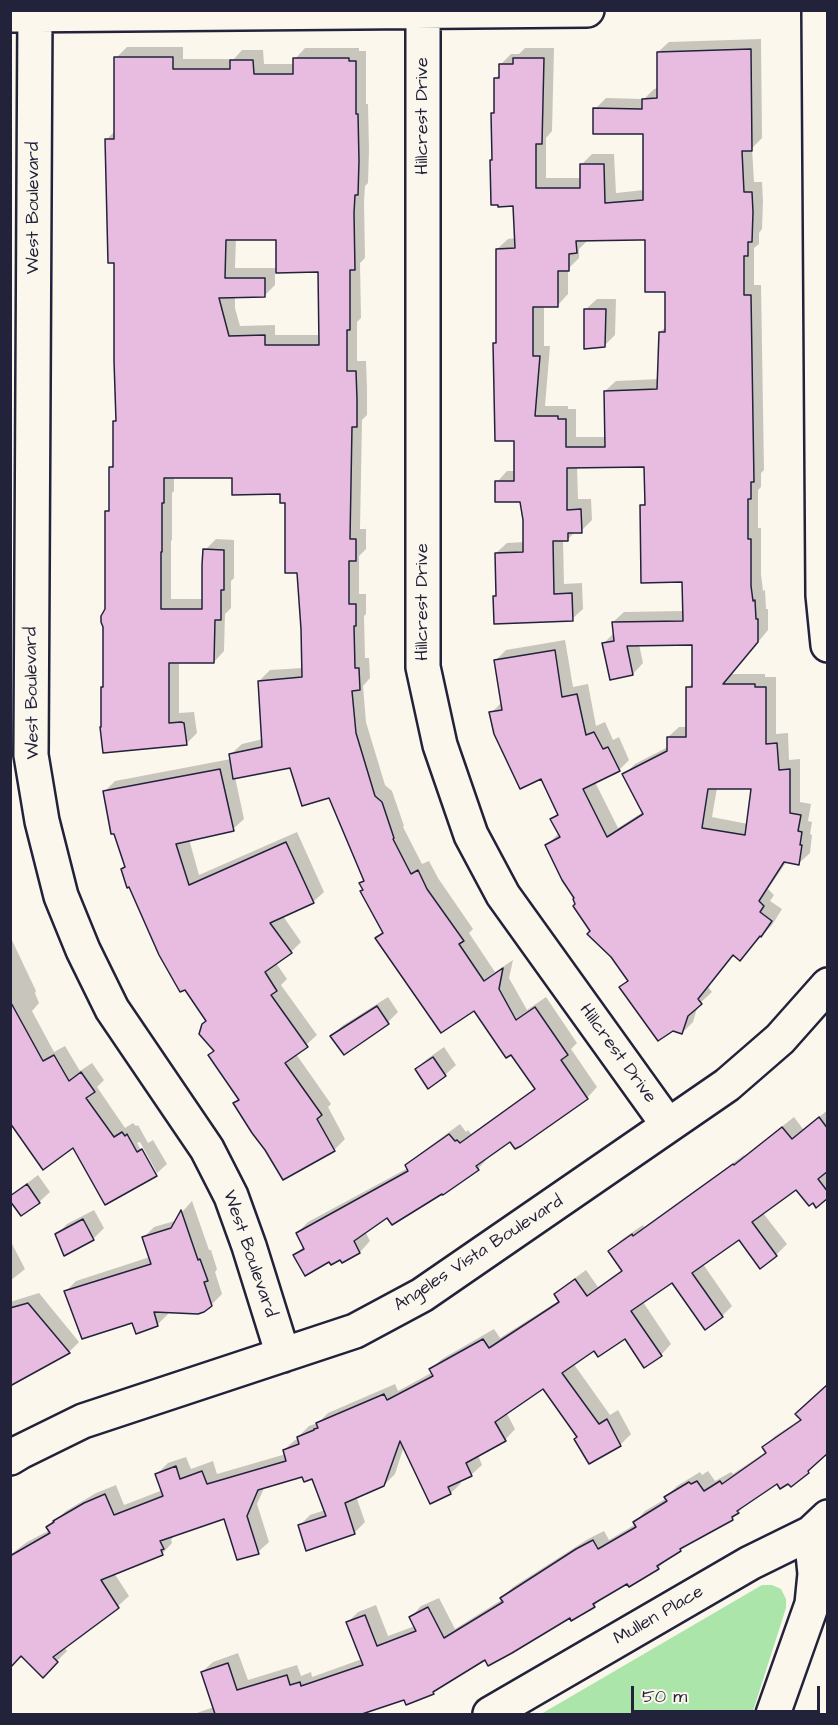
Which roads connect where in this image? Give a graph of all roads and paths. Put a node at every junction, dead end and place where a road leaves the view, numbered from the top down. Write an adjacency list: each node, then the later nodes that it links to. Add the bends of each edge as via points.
1 (587, 10): 3 (street)
2 (819, 10): 5 (street, via 823,595)
3 (423, 11): 4 (street); 8 (street, Hillcrest Drive, via 423,667 440,745 471,835 503,896)
4 (27, 13): 6 (street, West Boulevard)
5 (828, 645)
6 (21, 755): 9 (street, West Boulevard, via 59,886 83,950 112,1009 207,1149 231,1196)
7 (828, 985): 8 (street, Angeles Vista Boulevard, via 780,1039 727,1085)
8 (669, 1125): 9 (street, Angeles Vista Boulevard, via 422,1296 355,1331)
9 (283, 1355): 10 (street, Angeles Vista Boulevard, via 83,1421)
10 (10, 1458)
11 (819, 1525): 12 (street, Mullen Place); 13 (street, via 812,1604)
12 (490, 1714)
13 (774, 1714)

